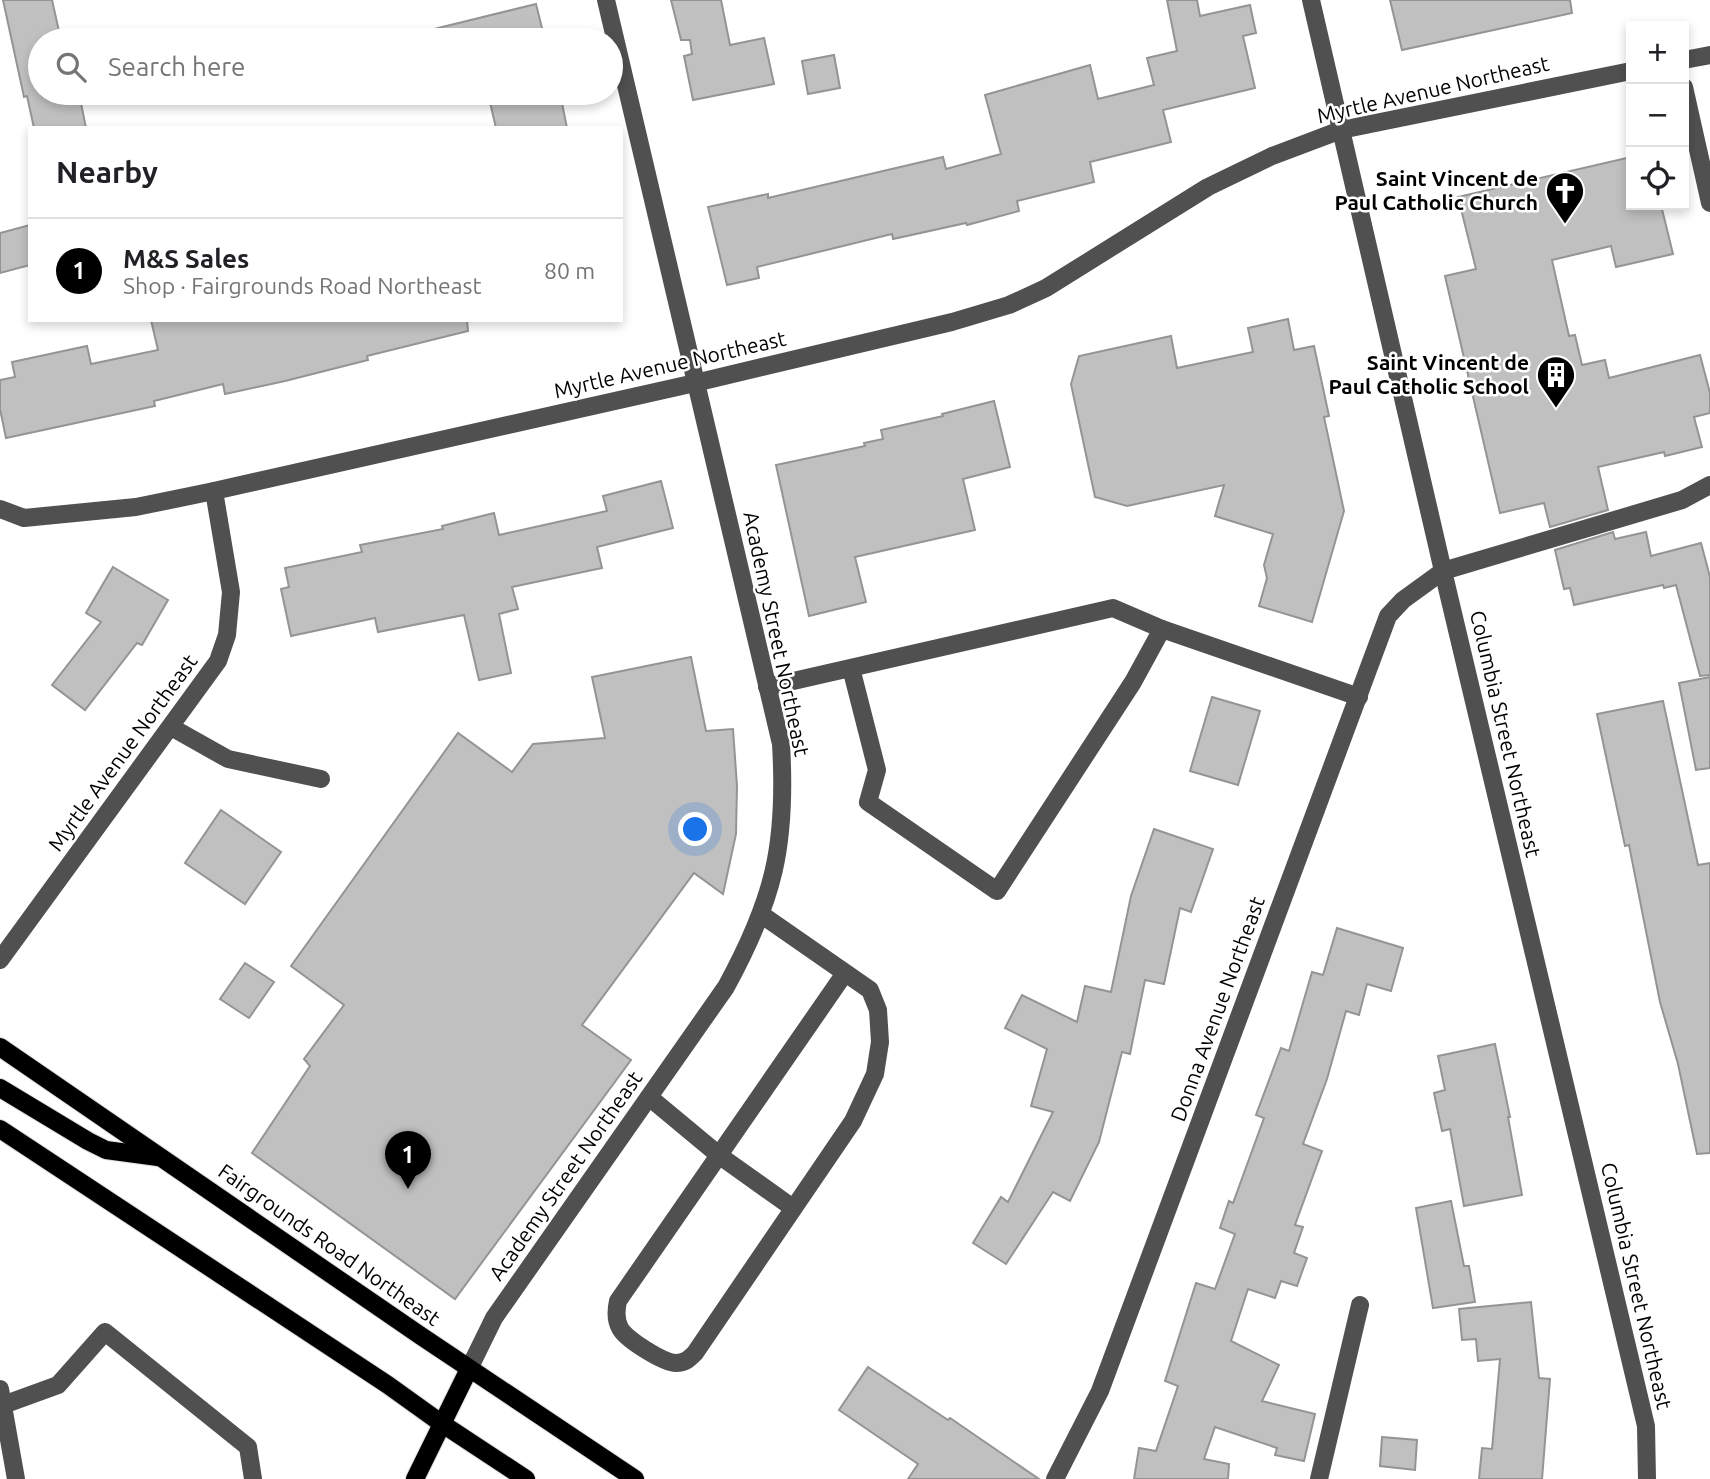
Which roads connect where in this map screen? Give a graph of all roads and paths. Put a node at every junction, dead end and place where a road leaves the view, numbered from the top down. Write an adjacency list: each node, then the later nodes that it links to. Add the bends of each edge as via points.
1 (606, 0): 3 (street, Academy Street Northeast)
2 (1311, 0): 9 (street, Columbia Street Northeast)
3 (613, 28)
4 (1710, 55): 5 (street)
5 (1689, 59)
6 (1626, 72): 9 (street, Myrtle Avenue Northeast)
7 (623, 73): 11 (street, Academy Street Northeast)
8 (1689, 109): 10 (street)
9 (1342, 130): 11 (street, Myrtle Avenue Northeast, via 1208,187 1046,288 1009,305); 15 (street, Columbia Street Northeast)
10 (1710, 203)
11 (695, 383): 13 (street, Myrtle Avenue Northeast); 18 (street, Academy Street Northeast)
12 (1710, 485): 15 (street, via 1682,500)
13 (214, 491): 14 (street, via 136,507 24,518); 20 (street, Myrtle Avenue Northeast, via 231,592 227,635 218,661)
14 (0, 509)
15 (1443, 571): 19 (street, Donna Avenue Northeast, via 1388,616); 43 (street, Columbia Street Northeast, via 1646,1426)
16 (1162, 629): 17 (street, via 1113,608); 17 (street, via 1133,682 997,891 869,802 877,770); 19 (street)
17 (851, 668): 18 (street)
18 (767, 687): 22 (street, Academy Street Northeast, via 781,744 784,794 773,879)
19 (1359, 697): 36 (street, Donna Avenue Northeast, via 1100,1391)
20 (171, 727): 21 (street, via 228,759); 23 (street, Myrtle Avenue Northeast)
21 (321, 779)
22 (761, 915): 24 (street); 27 (street, Academy Street Northeast, via 726,987)
23 (0, 960)
24 (845, 973): 29 (street); 31 (street, via 870,990 878,1010 875,1074 853,1121)
25 (0, 1046): 30 (main road, Fairgrounds Road Northeast)
26 (0, 1088): 30 (main road, via 106,1150)
27 (649, 1097): 29 (street); 33 (street, Academy Street Northeast, via 494,1318)
28 (0, 1129): 35 (main road)
29 (720, 1156): 31 (street); 31 (street, via 618,1301 615,1313 624,1335 663,1360 687,1361)
30 (162, 1158): 33 (main road, Fairgrounds Road Northeast)
31 (793, 1208)
32 (1360, 1305): 42 (street)
33 (469, 1369): 35 (main road); 41 (main road, Fairgrounds Road Northeast)
34 (1, 1397): 37 (street); 38 (street, via 58,1385 105,1332 248,1447)
35 (441, 1423): 39 (main road); 40 (main road)
36 (1062, 1476)
37 (16, 1479)
38 (253, 1479)
39 (415, 1479)
40 (526, 1479)
41 (635, 1479)
42 (1319, 1479)
43 (1647, 1479)

